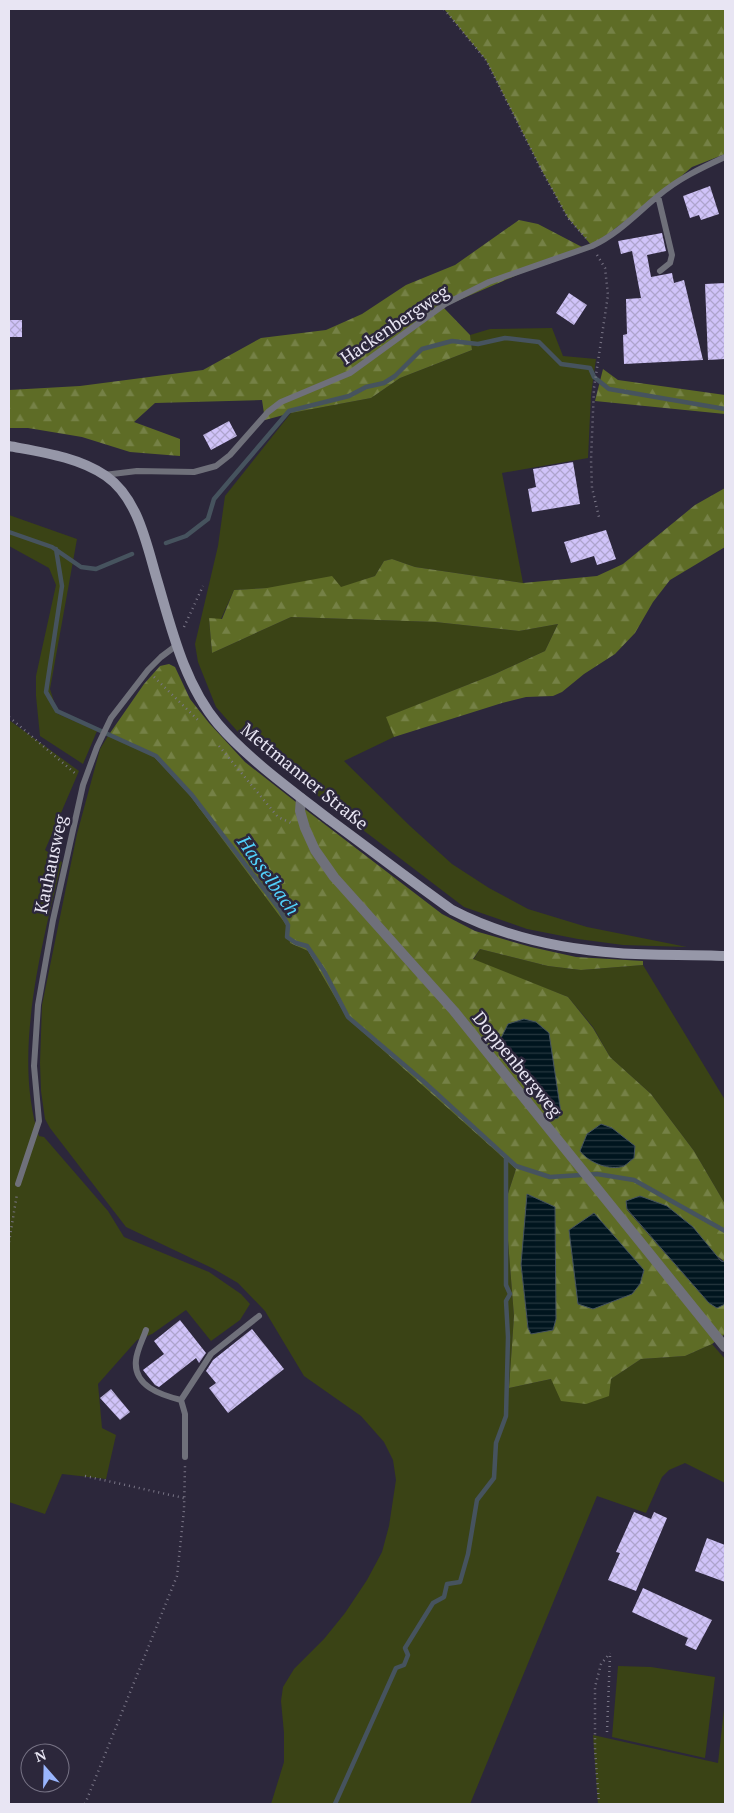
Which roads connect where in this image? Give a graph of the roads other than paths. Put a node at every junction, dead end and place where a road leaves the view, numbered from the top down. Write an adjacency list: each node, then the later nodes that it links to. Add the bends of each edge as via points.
1 (725, 157): 2 (lane, Hackenbergweg, via 695,171)
2 (658, 196): 3 (lane, via 672,255 670,263); 5 (lane, Hackenbergweg, via 608,239 489,282 445,304 350,373 281,402 216,466 194,472 137,471)
3 (660, 271)
4 (9, 446): 5 (main road, Mettmanner Straße, via 68,460)
5 (104, 475): 6 (main road, Mettmanner Straße, via 132,507)
6 (177, 645): 7 (main road, Mettmanner Straße, via 197,693 218,724); 9 (lane, Kauhausweg, via 148,670 111,718 85,780 53,920 38,1005 34,1066 39,1121)
7 (301, 798): 8 (main road, Mettmanner Straße, via 439,901 470,919 565,947 620,953); 12 (street, Doppenbergweg, via 300,812 305,828 315,850 334,877 454,1011)
8 (725, 956)
9 (18, 1184)
10 (259, 1316): 13 (lane, via 211,1354)
11 (146, 1330): 13 (lane, via 136,1358 137,1373 146,1386)
12 (725, 1347)
13 (181, 1400): 14 (lane, via 185,1414)
14 (185, 1457)

